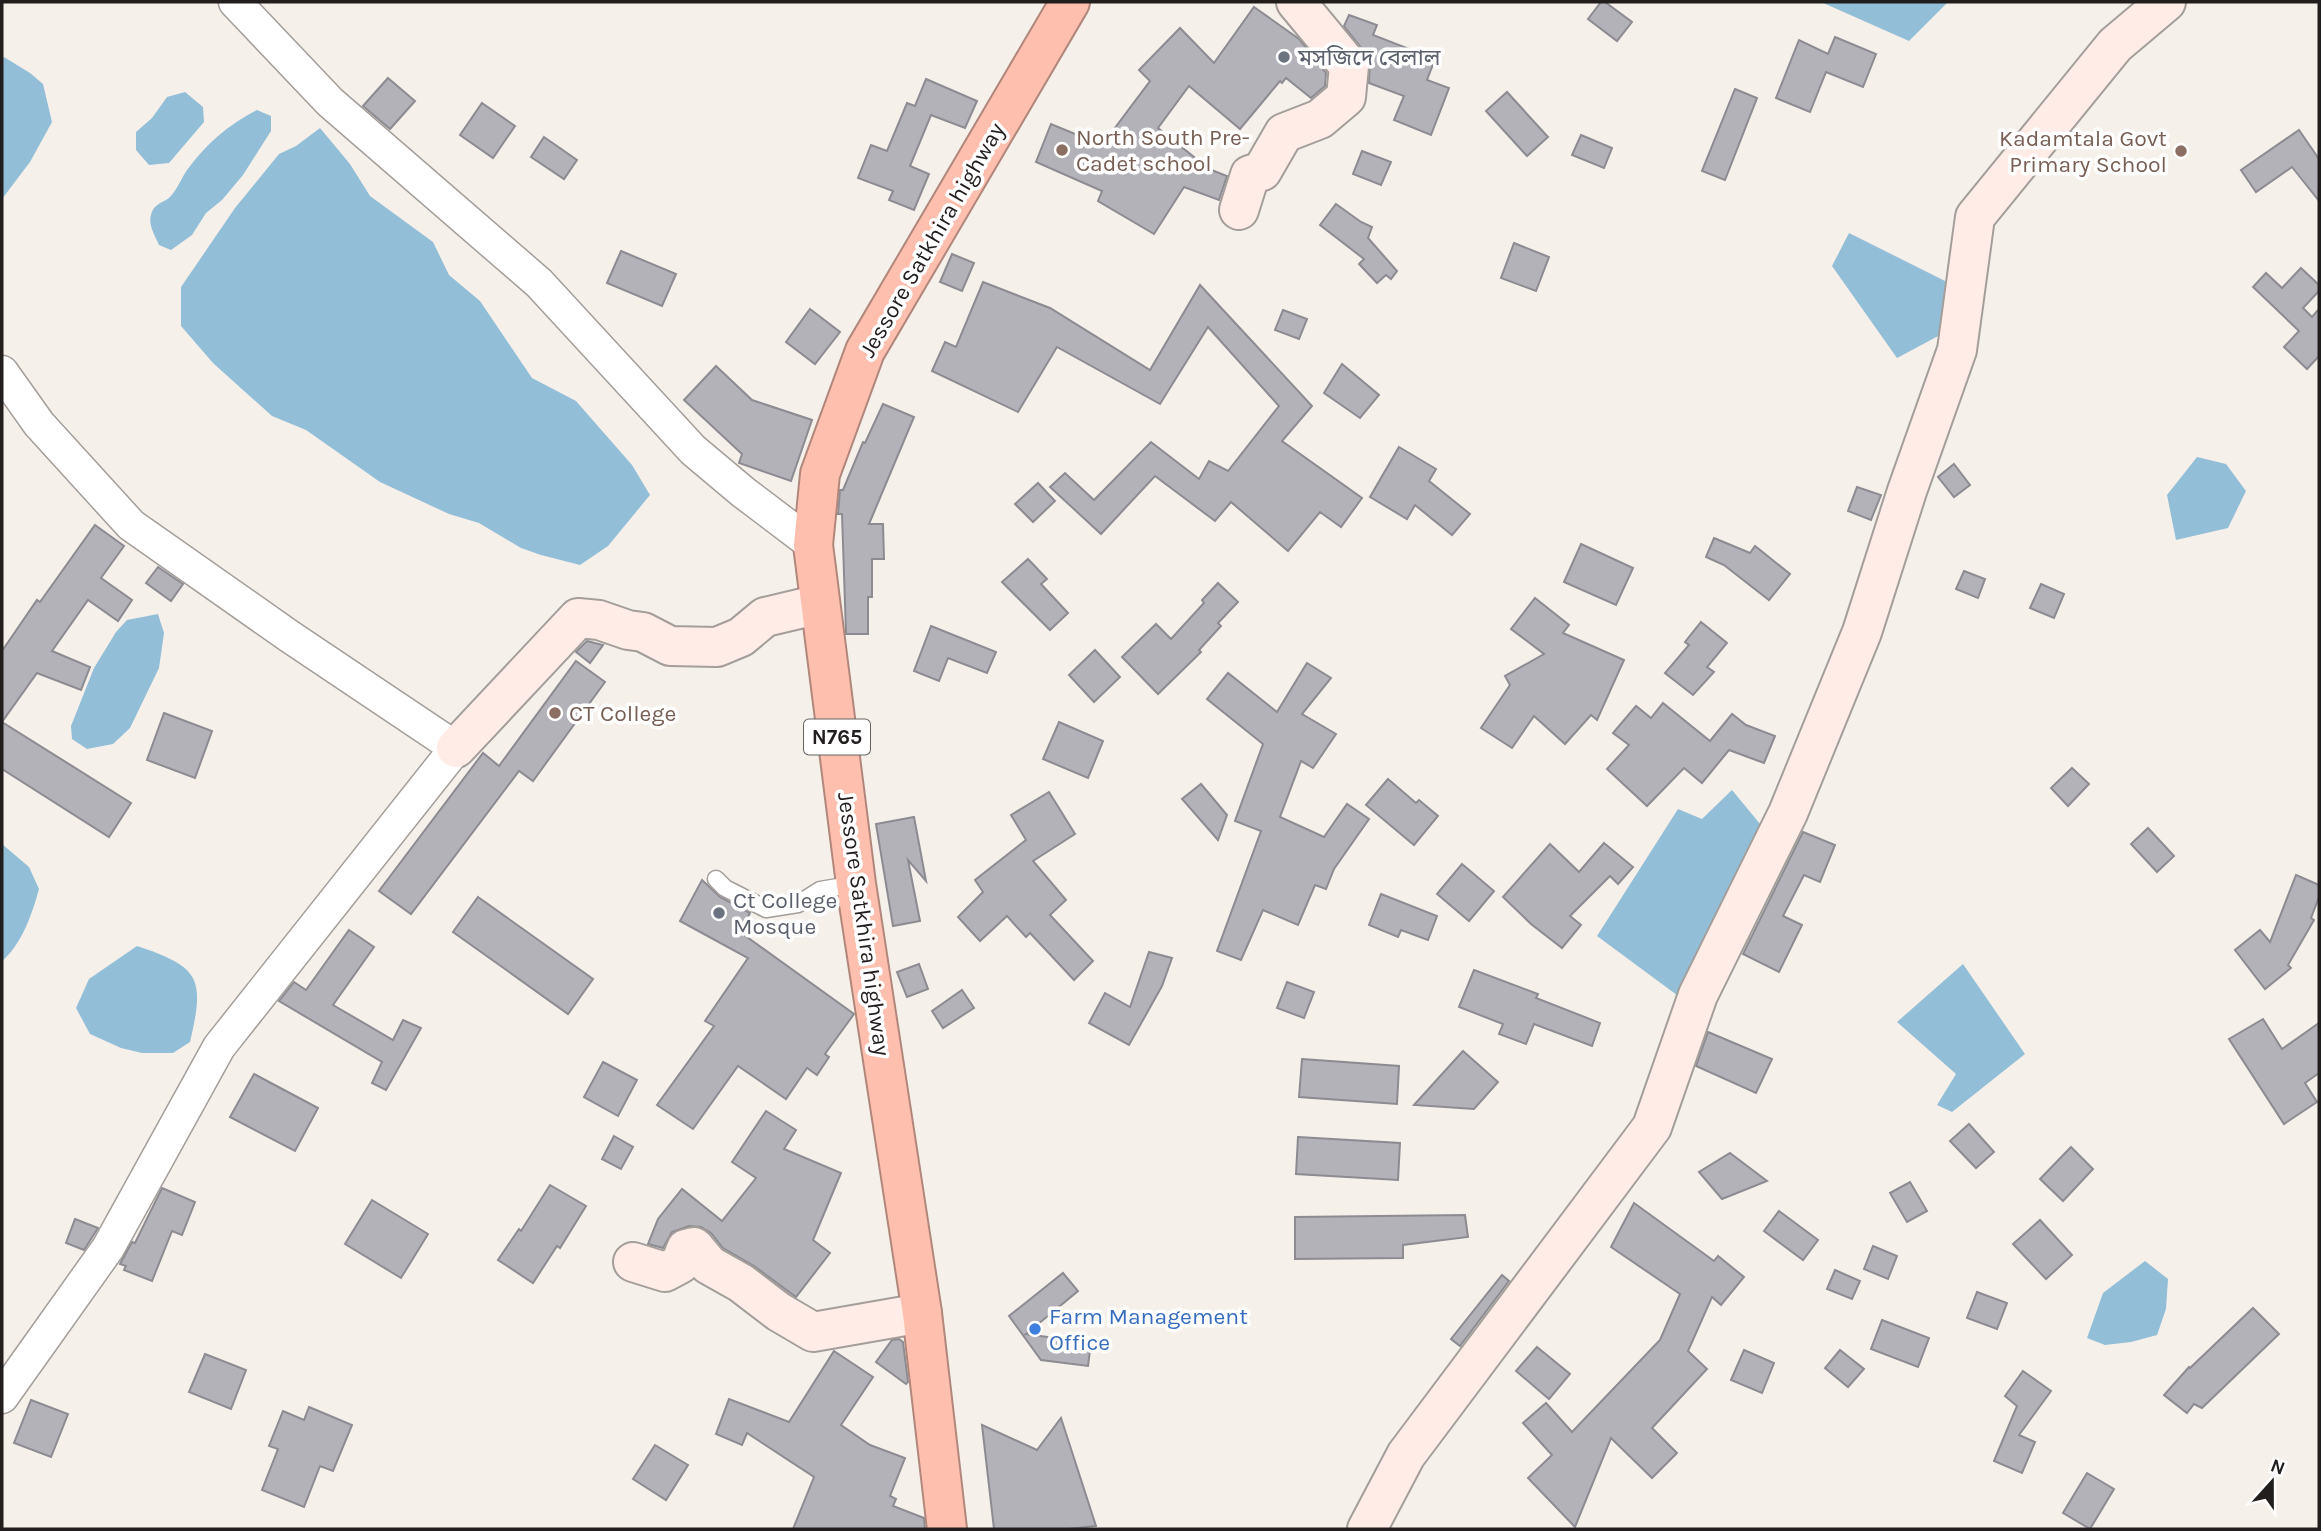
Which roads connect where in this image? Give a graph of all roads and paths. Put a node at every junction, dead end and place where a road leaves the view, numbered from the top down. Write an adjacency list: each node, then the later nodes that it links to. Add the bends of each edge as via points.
1 (235, 2): 7 (street, via 330,102 539,283 693,450)
2 (1070, 2): 7 (highway, Jessore Satkhira highway / N765, via 865,351 820,474)
3 (1296, 2): 5 (street, via 1349,66 1346,97 1320,119 1284,133 1262,172 1250,175)
4 (2166, 2): 16 (street, via 2115,45 1975,217 1957,350 1862,632 1788,813 1698,995 1652,1128 1406,1455)
5 (1239, 210)
6 (2, 372): 9 (street, via 39,424 131,525)
7 (813, 545): 8 (highway, Jessore Satkhira highway / N765)
8 (820, 604): 9 (street, via 765,617 741,637 717,647 670,646 643,632 578,618); 11 (highway, Jessore Satkhira highway / N765)
9 (457, 748): 14 (street, via 219,1047 108,1248)
10 (716, 879): 11 (lane, via 766,909 798,904 820,890)
11 (856, 884): 13 (highway, Jessore Satkhira highway / N765)
12 (633, 1262): 13 (street, via 665,1272 680,1264 686,1249 694,1247 709,1265 813,1332)
13 (922, 1313): 15 (highway, Jessore Satkhira highway / N765)
14 (2, 1397)
15 (947, 1529)
16 (1367, 1529)

